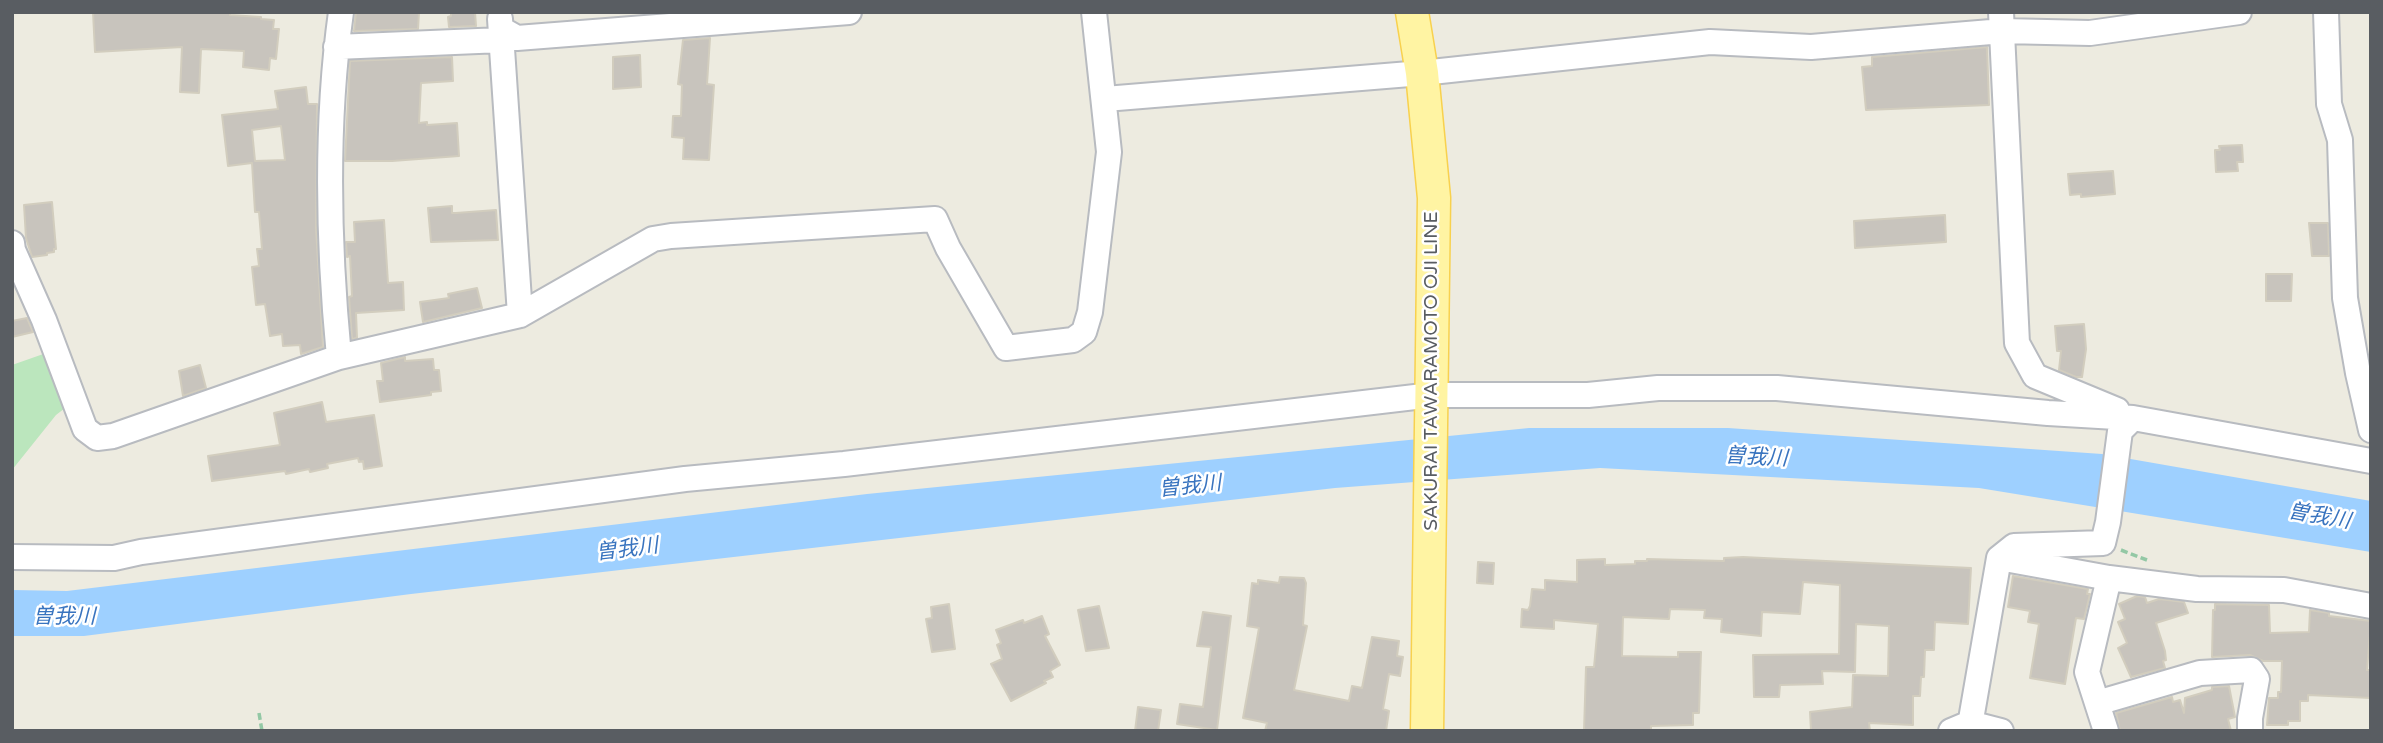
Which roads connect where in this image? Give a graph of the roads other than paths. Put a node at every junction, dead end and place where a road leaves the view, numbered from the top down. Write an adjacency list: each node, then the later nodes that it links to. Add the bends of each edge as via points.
1 (341, 12): 9 (street)
2 (849, 12): 8 (street, via 517,38)
3 (1094, 12): 11 (street)
4 (1412, 12): 10 (main road, SAKURAI TAWARAMOTO OJI LINE)
5 (2239, 12): 7 (street, via 2090,33)
6 (2326, 12): 17 (street, via 2329,104 2340,140 2345,298)
7 (2002, 22): 10 (street, via 1811,47 1710,41); 16 (street, via 2017,343 2035,376)
8 (501, 27): 9 (street); 13 (street)
9 (336, 47): 14 (street, via 329,162)
10 (1422, 73): 11 (street); 15 (main road, SAKURAI TAWARAMOTO OJI LINE, via 1434,198)
11 (1105, 99): 13 (street, via 1109,152 1093,291 1084,332 1073,340 1006,348 935,219 653,239)
12 (12, 243): 14 (street, via 85,429 97,438)
13 (520, 315): 14 (street)
14 (339, 357)
15 (1432, 398): 16 (street, via 1777,388 2048,413); 19 (street, via 685,479 114,558); 25 (main road, SAKURAI TAWARAMOTO OJI LINE)
16 (2127, 425): 18 (street); 20 (street, via 2103,543 2014,546)
17 (2371, 429)
18 (2371, 461)
19 (12, 557)
20 (1999, 558): 21 (street); 24 (street)
21 (2109, 578): 22 (street, via 2197,589 2284,590); 23 (street, via 2087,672)
22 (2371, 606)
23 (2097, 703): 27 (street); 28 (street, via 2200,673 2251,670 2257,679)
24 (1963, 728): 26 (street)
25 (1427, 731)
26 (2001, 731)
27 (2106, 731)
28 (2250, 731)

